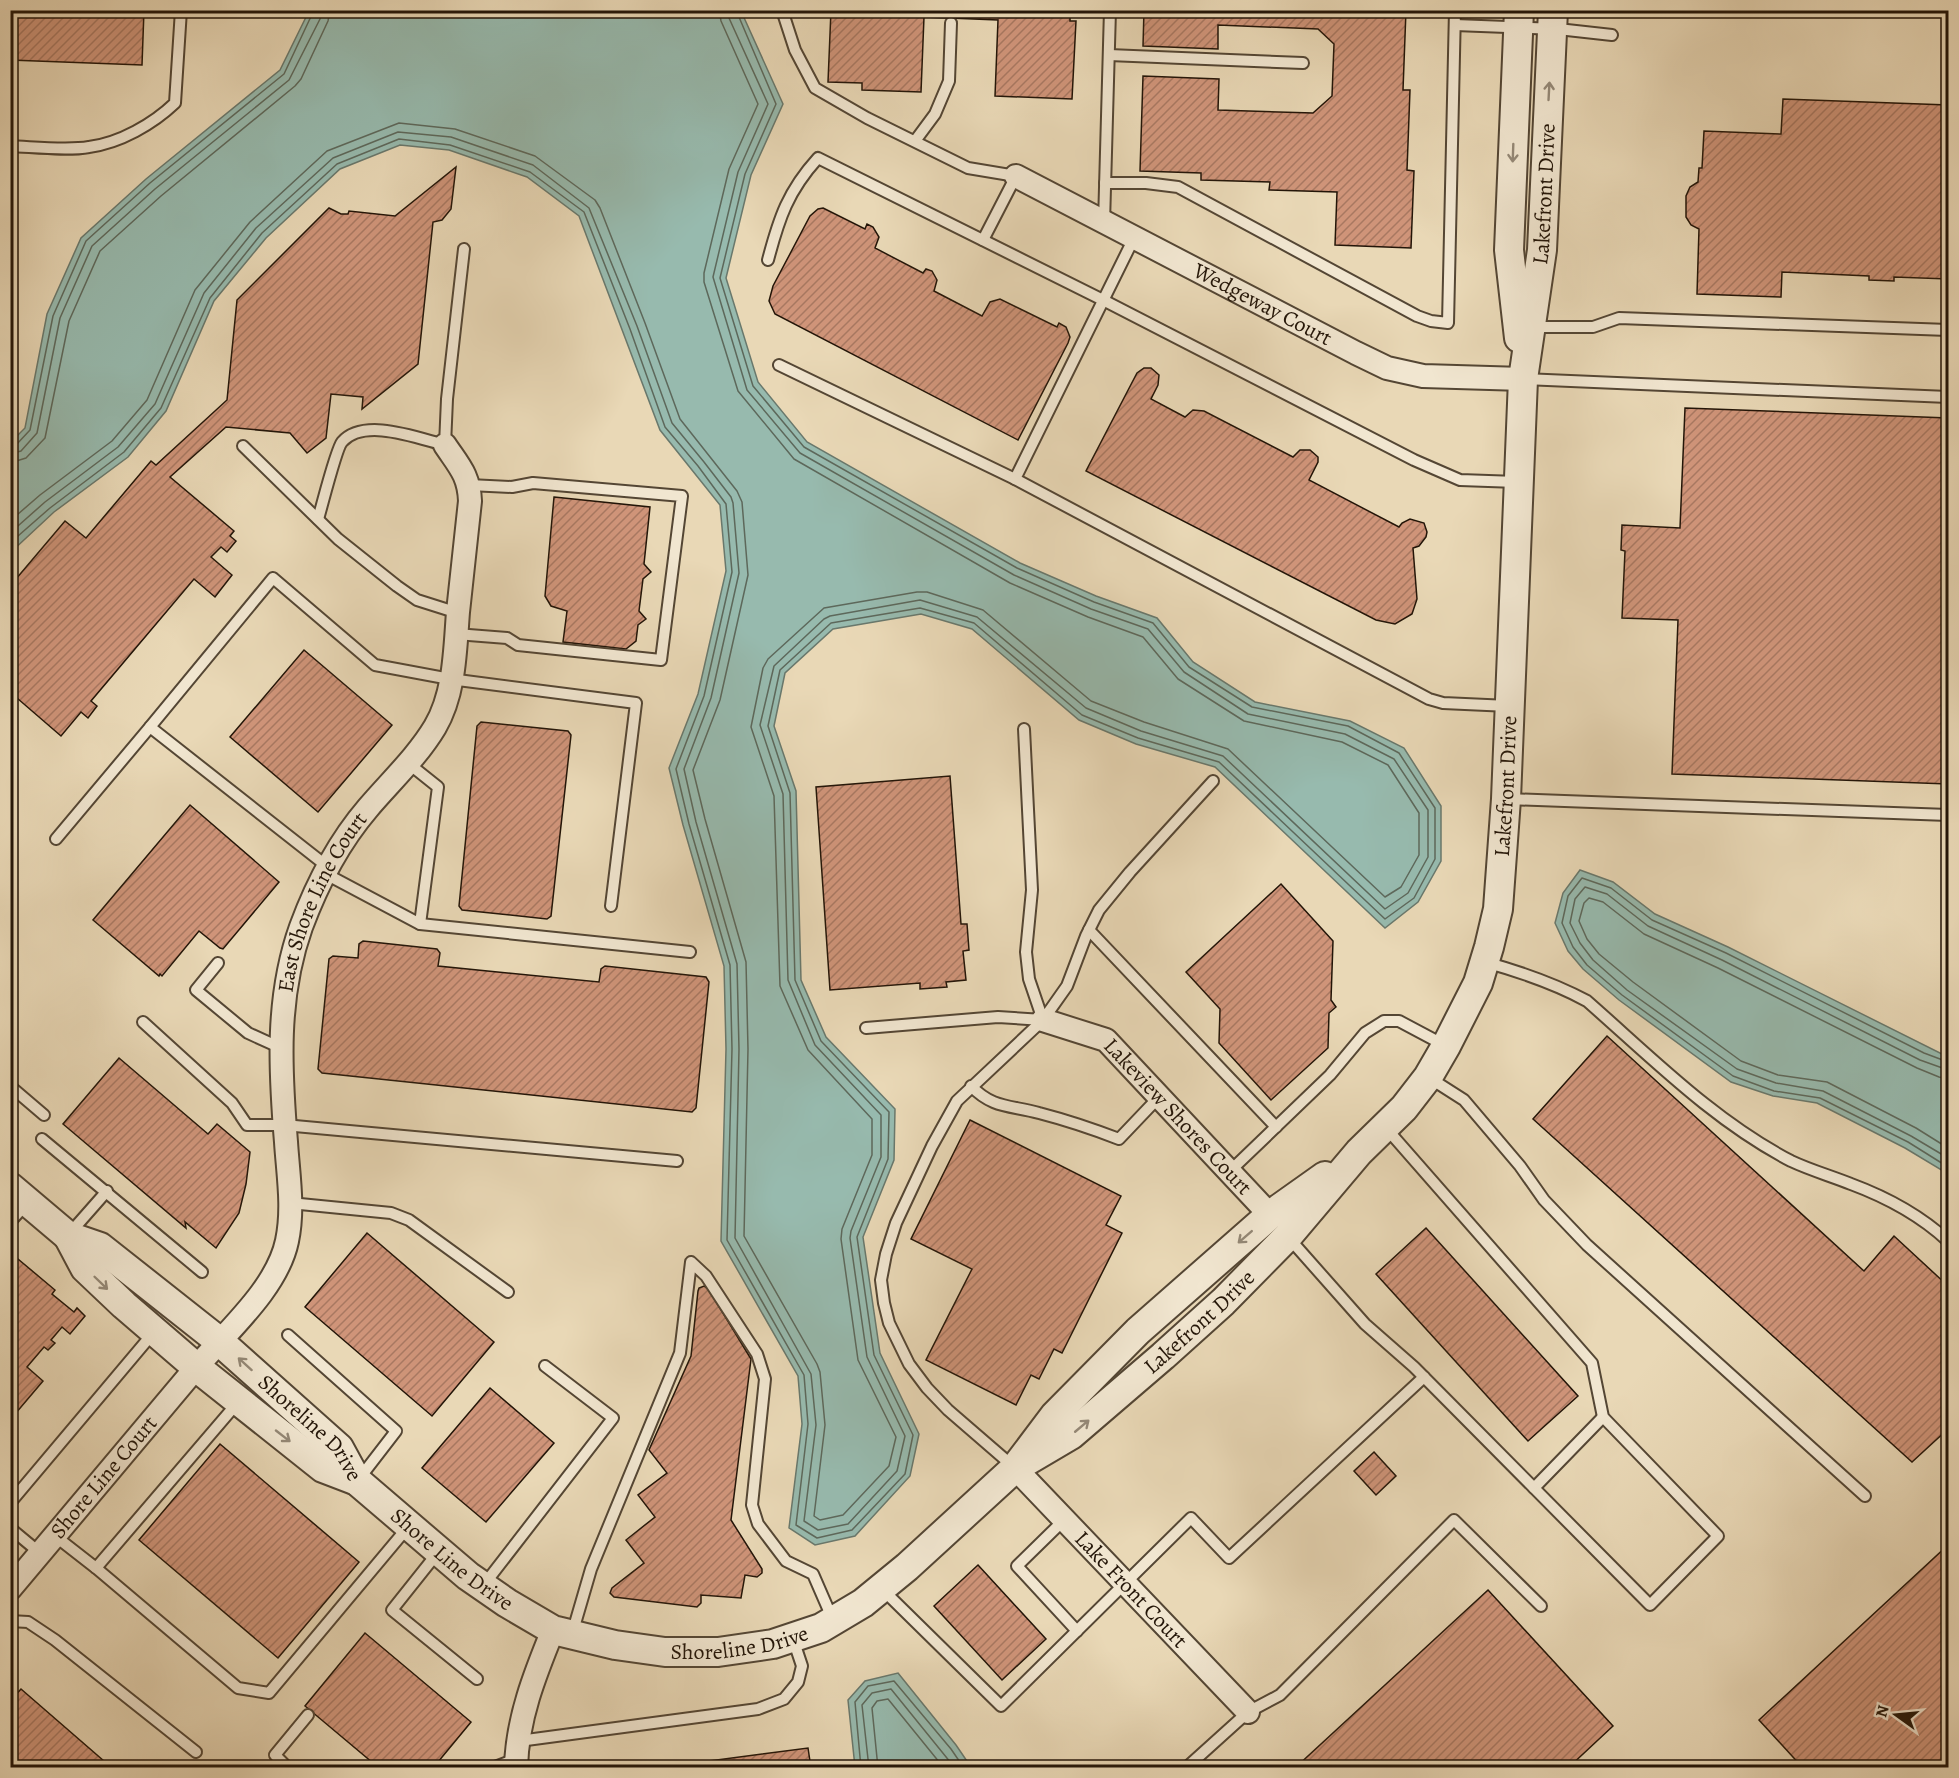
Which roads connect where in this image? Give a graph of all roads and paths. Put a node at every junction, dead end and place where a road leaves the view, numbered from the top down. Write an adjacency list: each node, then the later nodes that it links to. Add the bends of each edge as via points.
1 (181, 10): 13 (lane, via 175,103 160,117 111,142 88,147)
2 (782, 10): 12 (lane, via 795,50 815,88)
3 (1110, 10): 10 (lane)
4 (1455, 10): 8 (lane)
5 (1519, 19): 6 (lane); 8 (lane); 25 (street, Lakefront Drive, one-way to 25, via 1509,250)
6 (1553, 20): 9 (lane); 22 (street, Lakefront Drive, one-way to 6, via 1542,250)
7 (951, 23): 12 (lane, via 950,81 935,114)
8 (1455, 25): 15 (lane, via 1448,322 1417,316 1178,187)
9 (1612, 35)
10 (1109, 55): 11 (lane); 15 (lane)
11 (1303, 63)
12 (915, 141): 14 (lane, via 968,168)
13 (10, 146)
14 (1016, 176): 16 (street, Wedgeway Court); 18 (lane)
15 (1105, 183): 16 (lane)
16 (1104, 223): 17 (street, Wedgeway Court)
17 (1134, 238): 21 (lane); 25 (street, Wedgeway Court, via 1388,368 1423,376)
18 (983, 240): 20 (lane, via 818,158 801,176 780,216); 21 (lane)
19 (464, 249): 27 (lane)
20 (768, 260)
21 (1103, 300): 29 (lane); 30 (lane, via 1414,460 1460,480)
22 (1531, 327): 23 (lane, via 1593,327 1619,318); 25 (street, Lakefront Drive)
23 (1948, 330)
24 (779, 365): 29 (lane)
25 (1523, 379): 26 (lane); 30 (street, Lakefront Drive)
26 (1948, 397)
27 (445, 445): 31 (street); 32 (lane, via 383,430 355,432 340,444)
28 (243, 446): 32 (lane)
29 (1015, 479): 35 (lane, via 1429,699)
30 (1519, 482): 35 (street, Lakefront Drive)
31 (469, 485): 33 (street, East Shore Line Court); 33 (lane, via 512,487 533,483 682,496 661,660 518,645)
32 (318, 519): 33 (lane, via 417,600)
33 (457, 623): 34 (street, East Shore Line Court)
34 (450, 679): 36 (lane, via 375,665 273,578); 38 (street, East Shore Line Court, via 447,701 435,726); 44 (lane, via 636,703)
35 (1510, 706): 40 (street, Lakefront Drive)
36 (150, 727): 42 (lane); 43 (lane)
37 (1024, 729): 50 (lane, via 1032,890 1026,952 1029,979)
38 (408, 762): 43 (street, East Shore Line Court, via 365,811); 45 (lane, via 438,787)
39 (1213, 781): 46 (lane, via 1122,882 1099,910)
40 (1506, 799): 41 (lane); 48 (street, Lakefront Drive, via 1498,909)
41 (1948, 815)
42 (56, 839)
43 (326, 870): 45 (lane); 54 (street, East Shore Line Court, via 301,927 292,959 285,990)
44 (611, 906)
45 (420, 924): 47 (lane)
46 (1089, 930): 50 (lane, via 1067,986); 62 (lane)
47 (690, 952)
48 (1485, 962): 53 (street, Lakefront Drive); 73 (lane, via 1522,972 1587,1001 1732,1126 1792,1161 1902,1208)
49 (218, 963): 54 (lane, via 195,990 248,1033)
50 (1043, 1020): 52 (lane, via 998,1017); 57 (lane); 58 (street, Lakeview Shores Court, via 1106,1040)
51 (143, 1022): 60 (lane, via 232,1103 246,1125)
52 (866, 1028)
53 (1446, 1046): 55 (street, Lakefront Drive); 62 (lane, via 1399,1021 1383,1021 1365,1033 1330,1075)
54 (281, 1048): 60 (street, East Shore Line Court)
55 (1428, 1077): 61 (street, Lakefront Drive); 87 (lane, via 1464,1100 1544,1200 1587,1245)
56 (10, 1086): 59 (lane)
57 (971, 1086): 58 (lane, via 982,1097 998,1104 1119,1139); 84 (lane, via 952,1110 896,1223 882,1280 884,1304 905,1356 927,1388)
58 (1159, 1097): 66 (street, Lakeview Shores Court)
59 (44, 1115)
60 (284, 1125): 65 (lane); 69 (street, East Shore Line Court)
61 (1385, 1126): 64 (street, Lakefront Drive); 83 (lane, via 1592,1363)
62 (1276, 1127): 66 (lane)
63 (42, 1139): 67 (lane)
64 (1359, 1152): 70 (street, Lakefront Drive); 72 (street, Lakefront Drive)
65 (677, 1161)
66 (1229, 1172): 70 (street, Lakeview Shores Court)
67 (107, 1191): 71 (lane); 74 (lane)
68 (16, 1203): 71 (street, Shoreline Drive)
69 (290, 1203): 75 (lane, via 391,1213 409,1220); 78 (street, East Shore Line Court, via 287,1241 278,1269)
70 (1270, 1215): 84 (street, Lakefront Drive, one-way to 84, via 1138,1331 1055,1415)
71 (68, 1236): 76 (street, Shoreline Drive, one-way to 76, via 85,1268); 78 (street, Shoreline Drive, via 100,1247)
72 (1288, 1236): 81 (lane, via 1365,1324); 84 (street, Lakefront Drive, one-way to 72, via 1071,1435 1130,1385 1223,1302)
73 (1948, 1241)
74 (202, 1272)
75 (508, 1292)
76 (155, 1331): 80 (street, Shoreline Drive); 88 (lane)
77 (288, 1335): 85 (lane, via 396,1431)
78 (219, 1341): 80 (street, East Shore Line Court); 85 (street, Shoreline Drive, one-way to 78, via 339,1448)
79 (545, 1366): 98 (lane, via 613,1418)
80 (196, 1367): 82 (street, Shoreline Drive); 92 (street, Shore Line Court)
81 (1424, 1377): 86 (lane); 97 (lane, via 1228,1558 1191,1518)
82 (239, 1401): 85 (street, Shoreline Drive, one-way to 85, via 323,1468); 96 (lane)
83 (1603, 1417): 86 (lane); 86 (lane, via 1718,1536 1650,1605)
84 (1015, 1468): 89 (street, Lake Front Court); 95 (street, Lakefront Drive)
85 (357, 1481): 90 (street, Shore Line Drive)
86 (1534, 1488)
87 (1865, 1496)
88 (10, 1503)
89 (1064, 1520): 97 (street, Lake Front Court); 104 (lane, via 1017,1566)
90 (409, 1525): 93 (street, Shore Line Drive); 96 (lane, via 269,1693 238,1688)
91 (10, 1528): 94 (lane)
92 (55, 1536): 94 (street, Shore Line Court); 96 (lane)
93 (440, 1551): 98 (street, Shore Line Drive); 107 (lane, via 392,1610)
94 (40, 1553): 100 (street, Shore Line Court)
95 (908, 1567): 99 (street, Shoreline Drive)
96 (96, 1568)
97 (1125, 1584): 104 (lane); 108 (street, Lake Front Court)
98 (483, 1586): 105 (street, Shore Line Drive)
99 (881, 1588): 103 (street, Shoreline Drive); 104 (lane, via 1001,1706)
100 (10, 1589)
101 (1541, 1606): 108 (lane, via 1454,1520 1280,1695)
102 (10, 1621): 110 (lane, via 28,1622 55,1640)
103 (833, 1621): 105 (lane, via 813,1574 786,1561 758,1524 752,1505 765,1379 757,1354 706,1276 691,1262 680,1353); 106 (street, Shoreline Drive)
104 (1077, 1631)
105 (562, 1632): 106 (street, Shoreline Drive, via 665,1652 718,1652); 111 (street, via 531,1682)
106 (792, 1638): 111 (lane, via 802,1666 798,1682 784,1699 758,1709)
107 (477, 1679)
108 (1248, 1712): 114 (lane)
109 (308, 1716): 112 (lane, via 275,1755)
110 (196, 1752)
111 (517, 1756): 113 (lane)
112 (288, 1767)
113 (492, 1767)
114 (1186, 1767)

